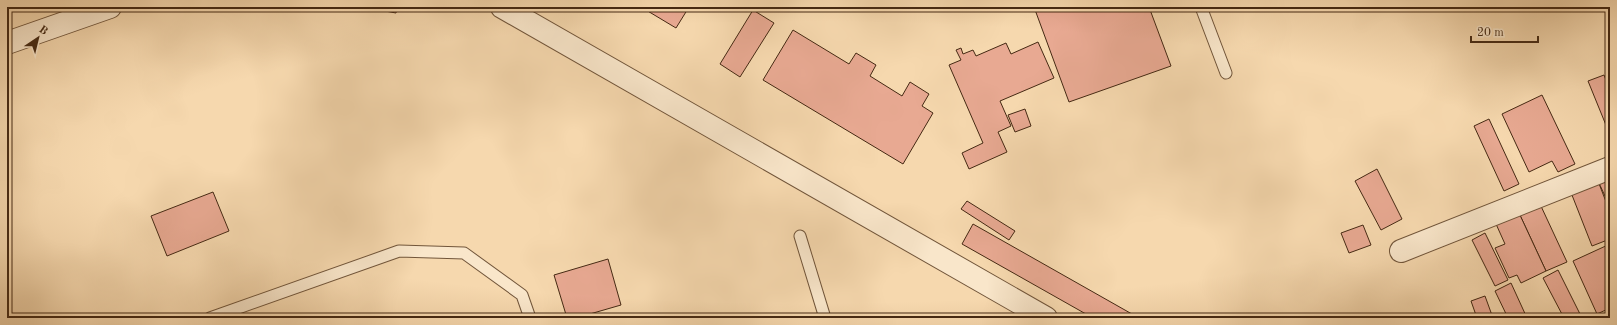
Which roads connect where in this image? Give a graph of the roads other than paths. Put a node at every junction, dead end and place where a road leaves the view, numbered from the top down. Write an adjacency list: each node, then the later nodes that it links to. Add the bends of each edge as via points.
1 (110, 7): 4 (street)
2 (502, 7): 12 (street)
3 (1201, 7): 5 (lane)
4 (7, 43)
5 (1226, 74)
6 (1610, 168): 8 (street)
7 (800, 236): 11 (lane)
8 (1401, 251)
9 (210, 318): 10 (lane, via 399,251 464,253 522,295)
10 (530, 318)
11 (824, 318)
12 (1046, 318)

